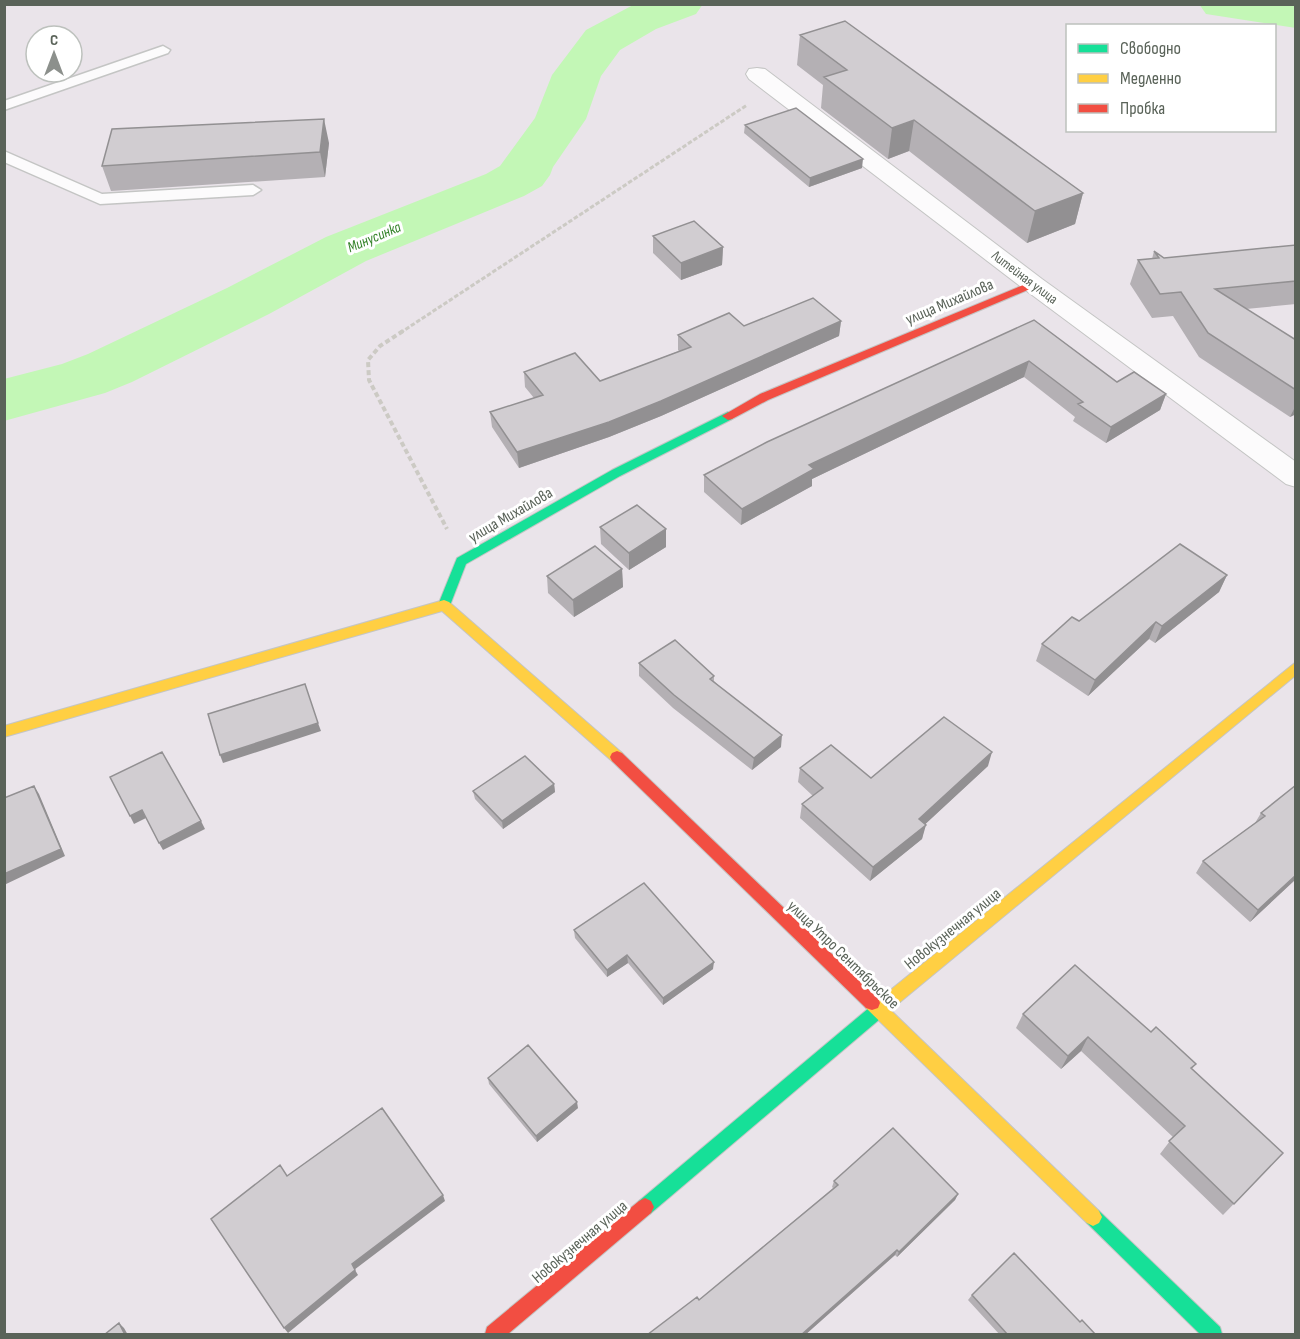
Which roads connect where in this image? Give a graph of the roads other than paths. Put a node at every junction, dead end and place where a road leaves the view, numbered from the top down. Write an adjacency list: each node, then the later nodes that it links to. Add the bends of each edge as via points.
1 (163, 50): 3 (lane)
2 (766, 80): 6 (street, Литейная улица)
3 (4, 106)
4 (4, 156): 5 (lane, via 100,199)
5 (253, 190)
6 (1033, 284): 7 (street, Литейная улица); 8 (street, улица Михайлова, via 764,397 616,473 461,561)
7 (1296, 477)
8 (444, 604): 10 (street); 11 (street, улица Утро Сентябрьское, via 627,766)
9 (1296, 667): 11 (street, Новокузнечная улица)
10 (4, 732)
11 (878, 1010): 12 (street, Новокузнечная улица); 13 (street, улица Утро Сентябрьское)
12 (494, 1335)
13 (1213, 1335)

